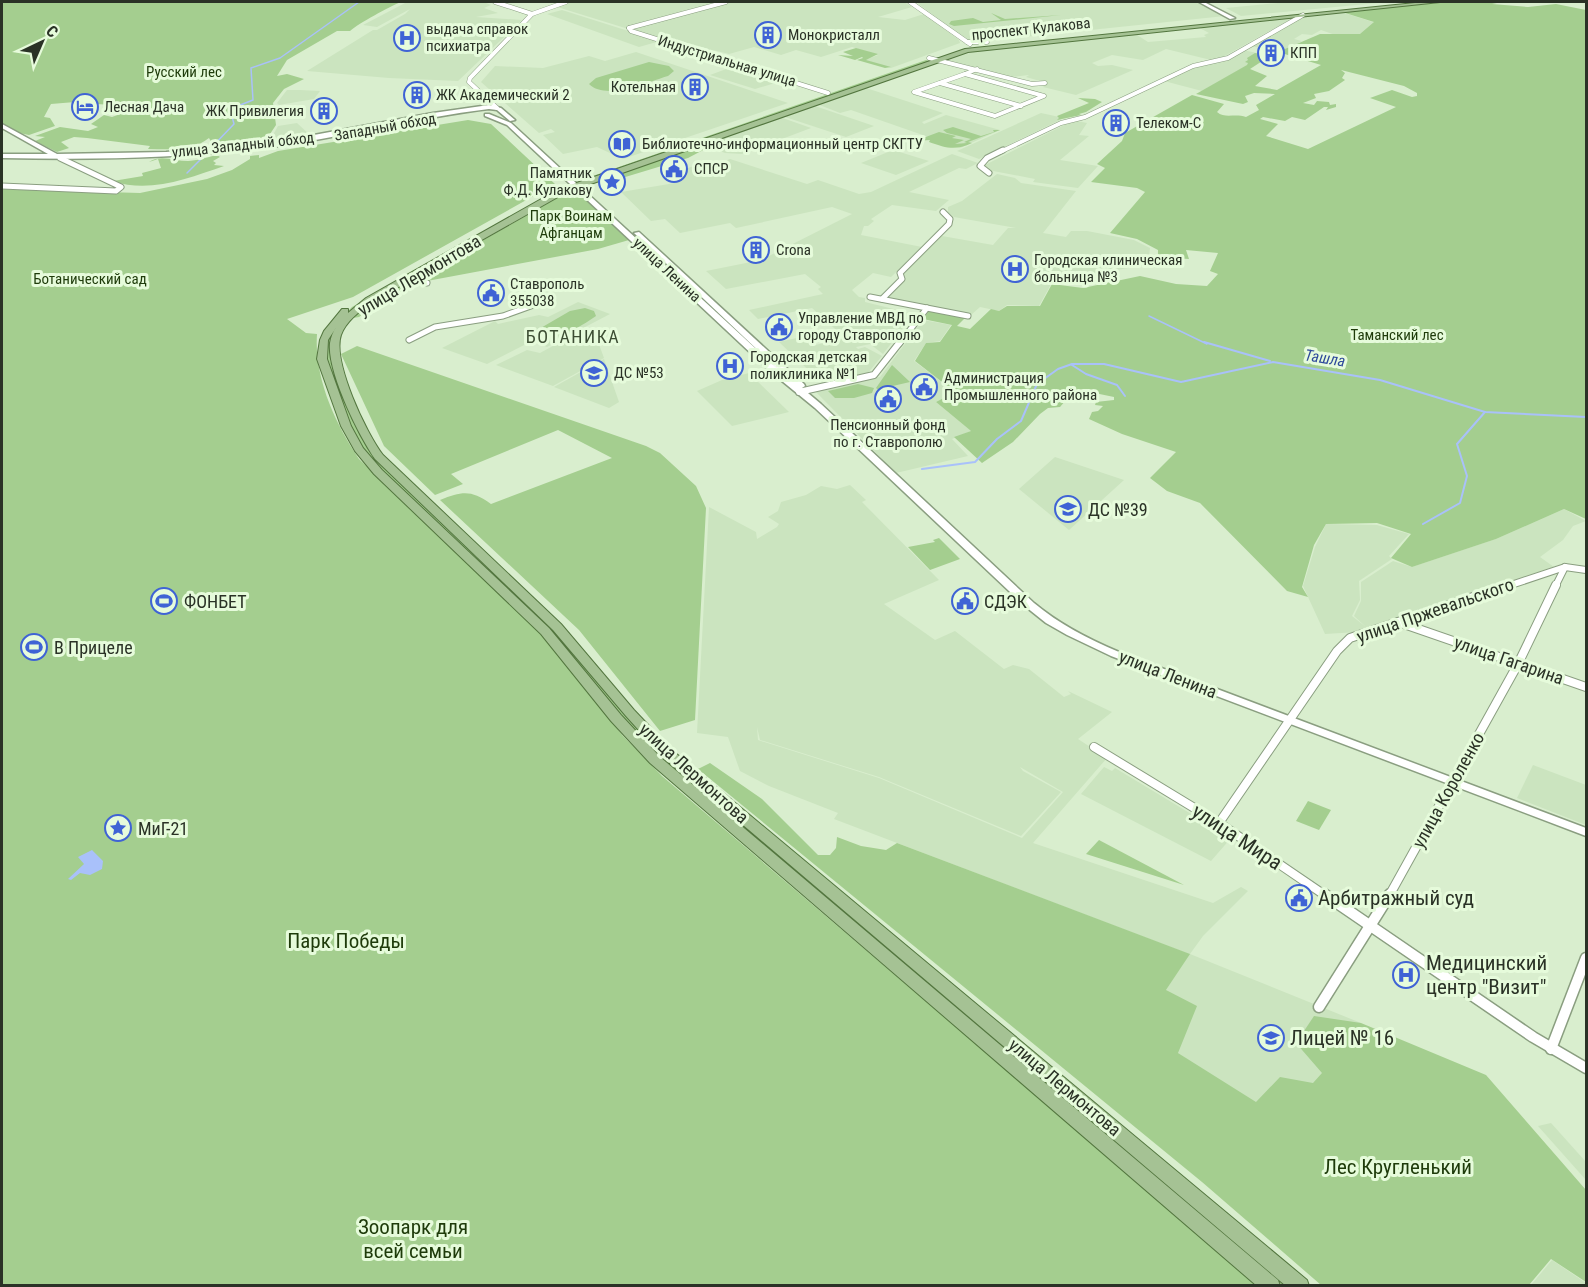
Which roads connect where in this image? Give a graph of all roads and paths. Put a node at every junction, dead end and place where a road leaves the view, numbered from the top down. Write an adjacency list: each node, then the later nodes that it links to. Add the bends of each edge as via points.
1 (495, 2): 9 (street)
2 (566, 2): 9 (street)
3 (726, 2): 18 (street, Индустриальная улица, via 629,28)
4 (910, 2): 12 (street)
5 (1201, 2): 10 (main road)
6 (1437, 2): 7 (main road, проспект Кулакова)
7 (1394, 3): 8 (main road, проспект Кулакова)
8 (1301, 13): 10 (main road, проспект Кулакова); 28 (street, via 1228,58 1191,67 987,158 980,166)
9 (532, 15): 19 (street, улица Ленина, via 470,78 470,83)
10 (1234, 20): 11 (main road, проспект Кулакова)
11 (1093, 34): 12 (main road, проспект Кулакова); 12 (main road, проспект Кулакова)
12 (968, 43): 13 (main road, проспект Кулакова); 13 (main road, проспект Кулакова)
13 (932, 59): 14 (street); 18 (main road, проспект Кулакова); 29 (main road, проспект Кулакова)
14 (977, 69): 15 (street); 17 (street, via 1032,84)
15 (964, 74): 16 (street); 20 (street, via 1044,96)
16 (940, 83): 20 (street); 20 (street, via 914,92 995,116)
17 (1045, 83)
18 (828, 93): 29 (main road, проспект Кулакова)
19 (485, 97): 21 (street, улица Ленина); 22 (street, via 489,103)
20 (1021, 106)
21 (499, 109): 22 (main road); 29 (main road, улица Ленина)
22 (483, 111): 25 (main road, Западный обход); 27 (main road, улица Западный обход, via 237,149); 29 (main road, улица Ленина, via 509,124)
23 (2, 126): 24 (main road)
24 (28, 140): 26 (main road, via 34,146 30,150); 27 (main road)
25 (291, 144): 27 (main road, улица Западный обход, via 193,155)
26 (2, 156): 27 (main road, улица Западный обход)
27 (58, 156): 30 (street, via 121,187 116,191)
28 (989, 173)
29 (578, 182): 32 (main road, улица Лермонтова); 41 (main road, улица Ленина)
30 (2, 186)
31 (943, 213): 36 (street, via 950,219 949,224 900,273 902,279)
32 (473, 238): 33 (main road, улица Лермонтова); 45 (main road, улица Лермонтова, via 350,307 328,331 322,359 351,437 367,460)
33 (408, 278): 34 (street); 45 (main road, улица Лермонтова, via 359,308 334,339 333,357 358,423 384,463)
34 (427, 283)
35 (870, 297): 36 (street)
36 (882, 299): 38 (street)
37 (542, 302): 40 (street, via 502,316 435,327)
38 (927, 308): 39 (street); 41 (street, via 874,375)
39 (968, 316)
40 (408, 340)
41 (802, 392): 48 (main road, улица Ленина, via 1055,626 1097,647)
42 (1565, 567): 43 (street); 44 (street, улица Пржевальского); 46 (street, улица Короленко)
43 (1587, 570)
44 (1397, 622): 46 (street, улица Гагарина); 48 (street, улица Пржевальского, via 1361,633 1342,644)
45 (551, 629): 55 (main road, улица Лермонтова, via 668,754); 56 (main road, улица Лермонтова, via 616,718 655,760)
46 (1518, 664): 47 (street, улица Гагарина); 50 (street, улица Короленко)
47 (1587, 687)
48 (1290, 720): 50 (main road, улица Ленина); 51 (street, улица Пржевальского)
49 (1094, 747): 51 (street, улица Мира)
50 (1453, 782): 52 (main road, улица Ленина); 53 (street, улица Короленко)
51 (1219, 823): 53 (street, улица Мира)
52 (1587, 832)
53 (1370, 925): 57 (street, улица Короленко); 58 (street, улица Мира)
54 (1587, 958): 58 (street)
55 (954, 992): 56 (main road); 61 (main road, улица Лермонтова)
56 (941, 1004): 60 (main road, улица Лермонтова)
57 (1319, 1006)
58 (1551, 1049): 59 (street, улица Мира)
59 (1587, 1068)
60 (1271, 1286)
61 (1300, 1286)

